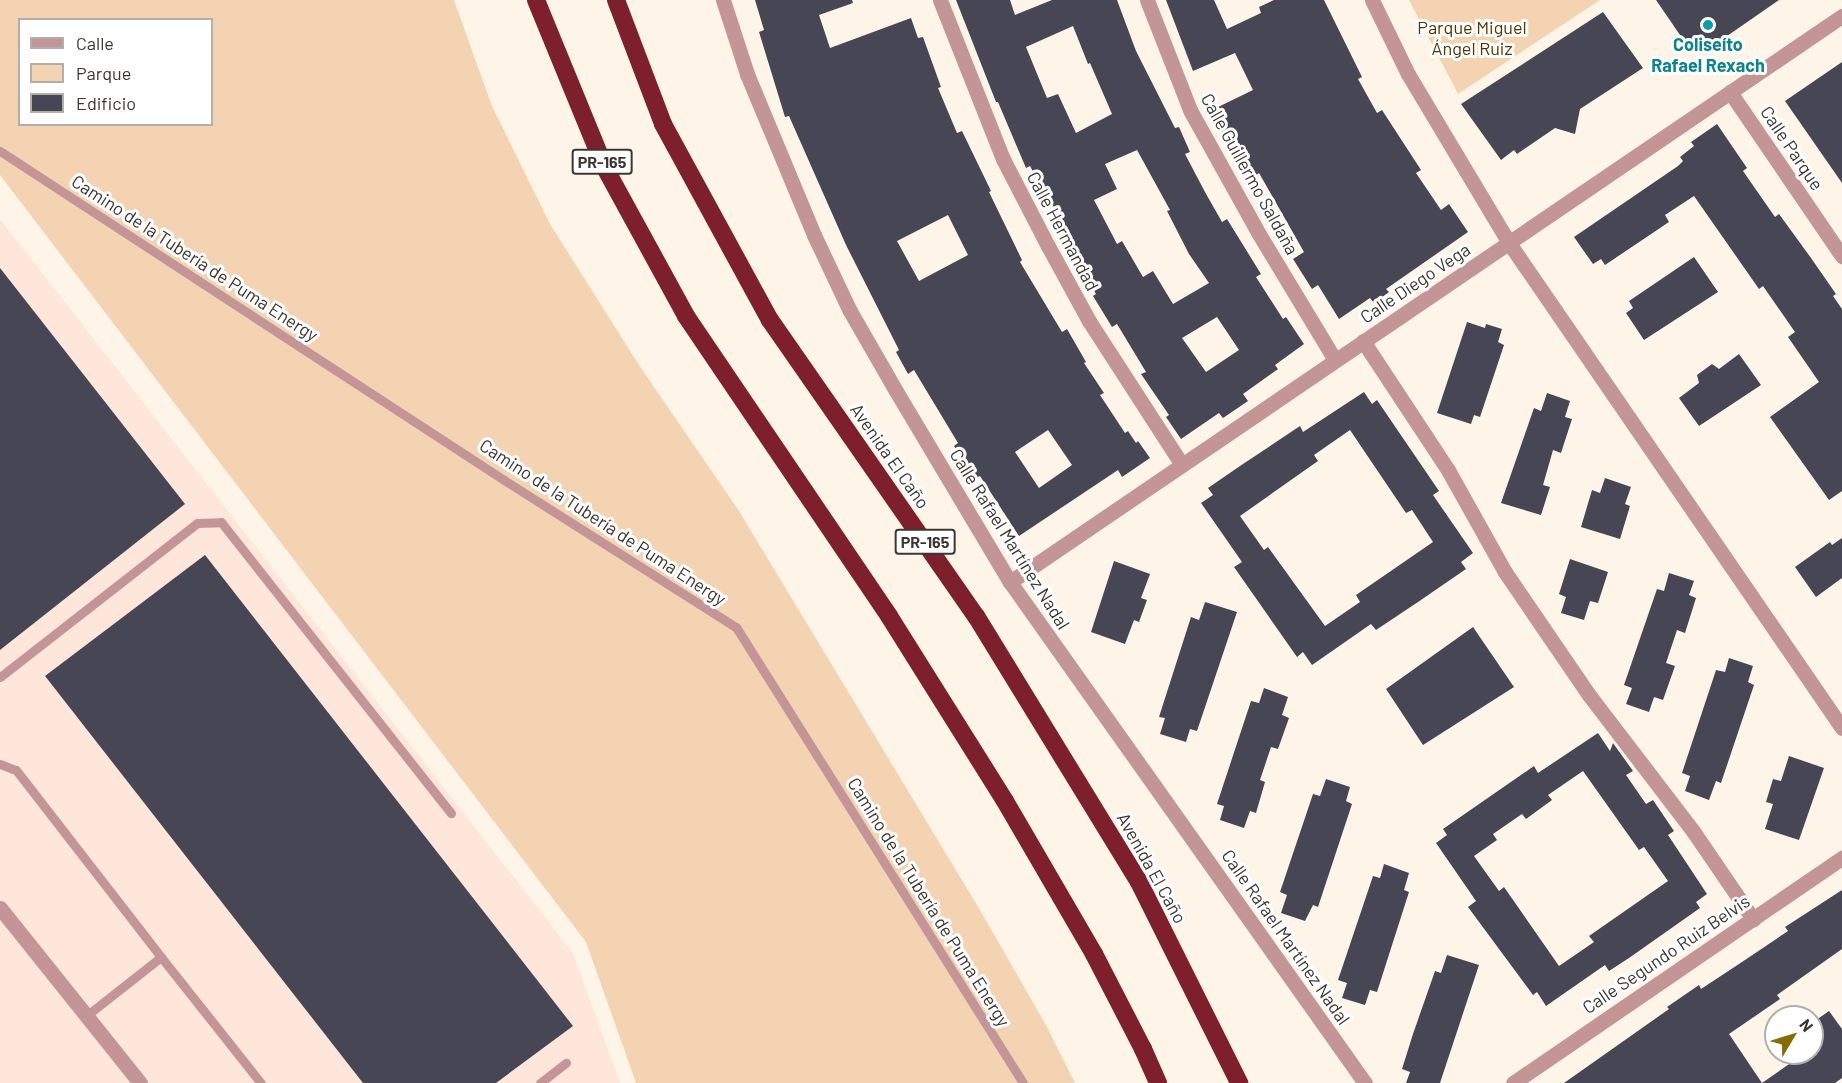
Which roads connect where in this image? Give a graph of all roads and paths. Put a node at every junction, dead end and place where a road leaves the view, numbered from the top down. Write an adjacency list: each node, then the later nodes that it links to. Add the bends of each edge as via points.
1 (536, 0): 30 (highway, PR-165, via 604,166 686,316 889,616 1005,801 1094,954)
2 (616, 0): 31 (highway, Avenida El Caño / PR-165, via 663,124 770,320 976,615 1139,882)
3 (723, 0): 15 (street, Calle Rafael Martínez Nadal, via 747,74 850,311)
4 (940, 0): 14 (street, Calle Hermandad, via 1003,159 1038,227 1089,321)
5 (1147, 0): 13 (street, Calle Guillermo Saldaña, via 1190,110)
6 (1372, 0): 10 (street, via 1408,74)
7 (1842, 16): 8 (street, Calle Diego Vega)
8 (1730, 92): 10 (street, Calle Diego Vega); 11 (street, Calle Parque)
9 (0, 151): 29 (lane, Camino de la Tubería de Puma Energy, via 736,627)
10 (1509, 243): 12 (street, Calle Diego Vega); 17 (street)
11 (1842, 256)
12 (1363, 341): 13 (street, Calle Diego Vega); 22 (street, via 1448,470 1505,572)
13 (1335, 360): 14 (street, Calle Diego Vega)
14 (1182, 465): 15 (street, Calle Diego Vega)
15 (1010, 582): 32 (street, Calle Rafael Martínez Nadal)
16 (0, 677): 19 (lane, via 197,523 221,522)
17 (1842, 728)
18 (0, 764): 23 (lane, via 16,770)
19 (451, 813)
20 (1842, 858): 22 (street, Calle Segundo Ruiz Belvis)
21 (0, 908): 24 (street)
22 (1753, 919): 33 (street, Calle Segundo Ruiz Belvis)
23 (161, 957): 24 (lane); 27 (lane)
24 (86, 1016): 26 (street)
25 (566, 1063): 28 (lane)
26 (140, 1083)
27 (261, 1083)
28 (540, 1083)
29 (1023, 1083)
30 (1158, 1083)
31 (1239, 1083)
32 (1365, 1083)
33 (1513, 1083)

